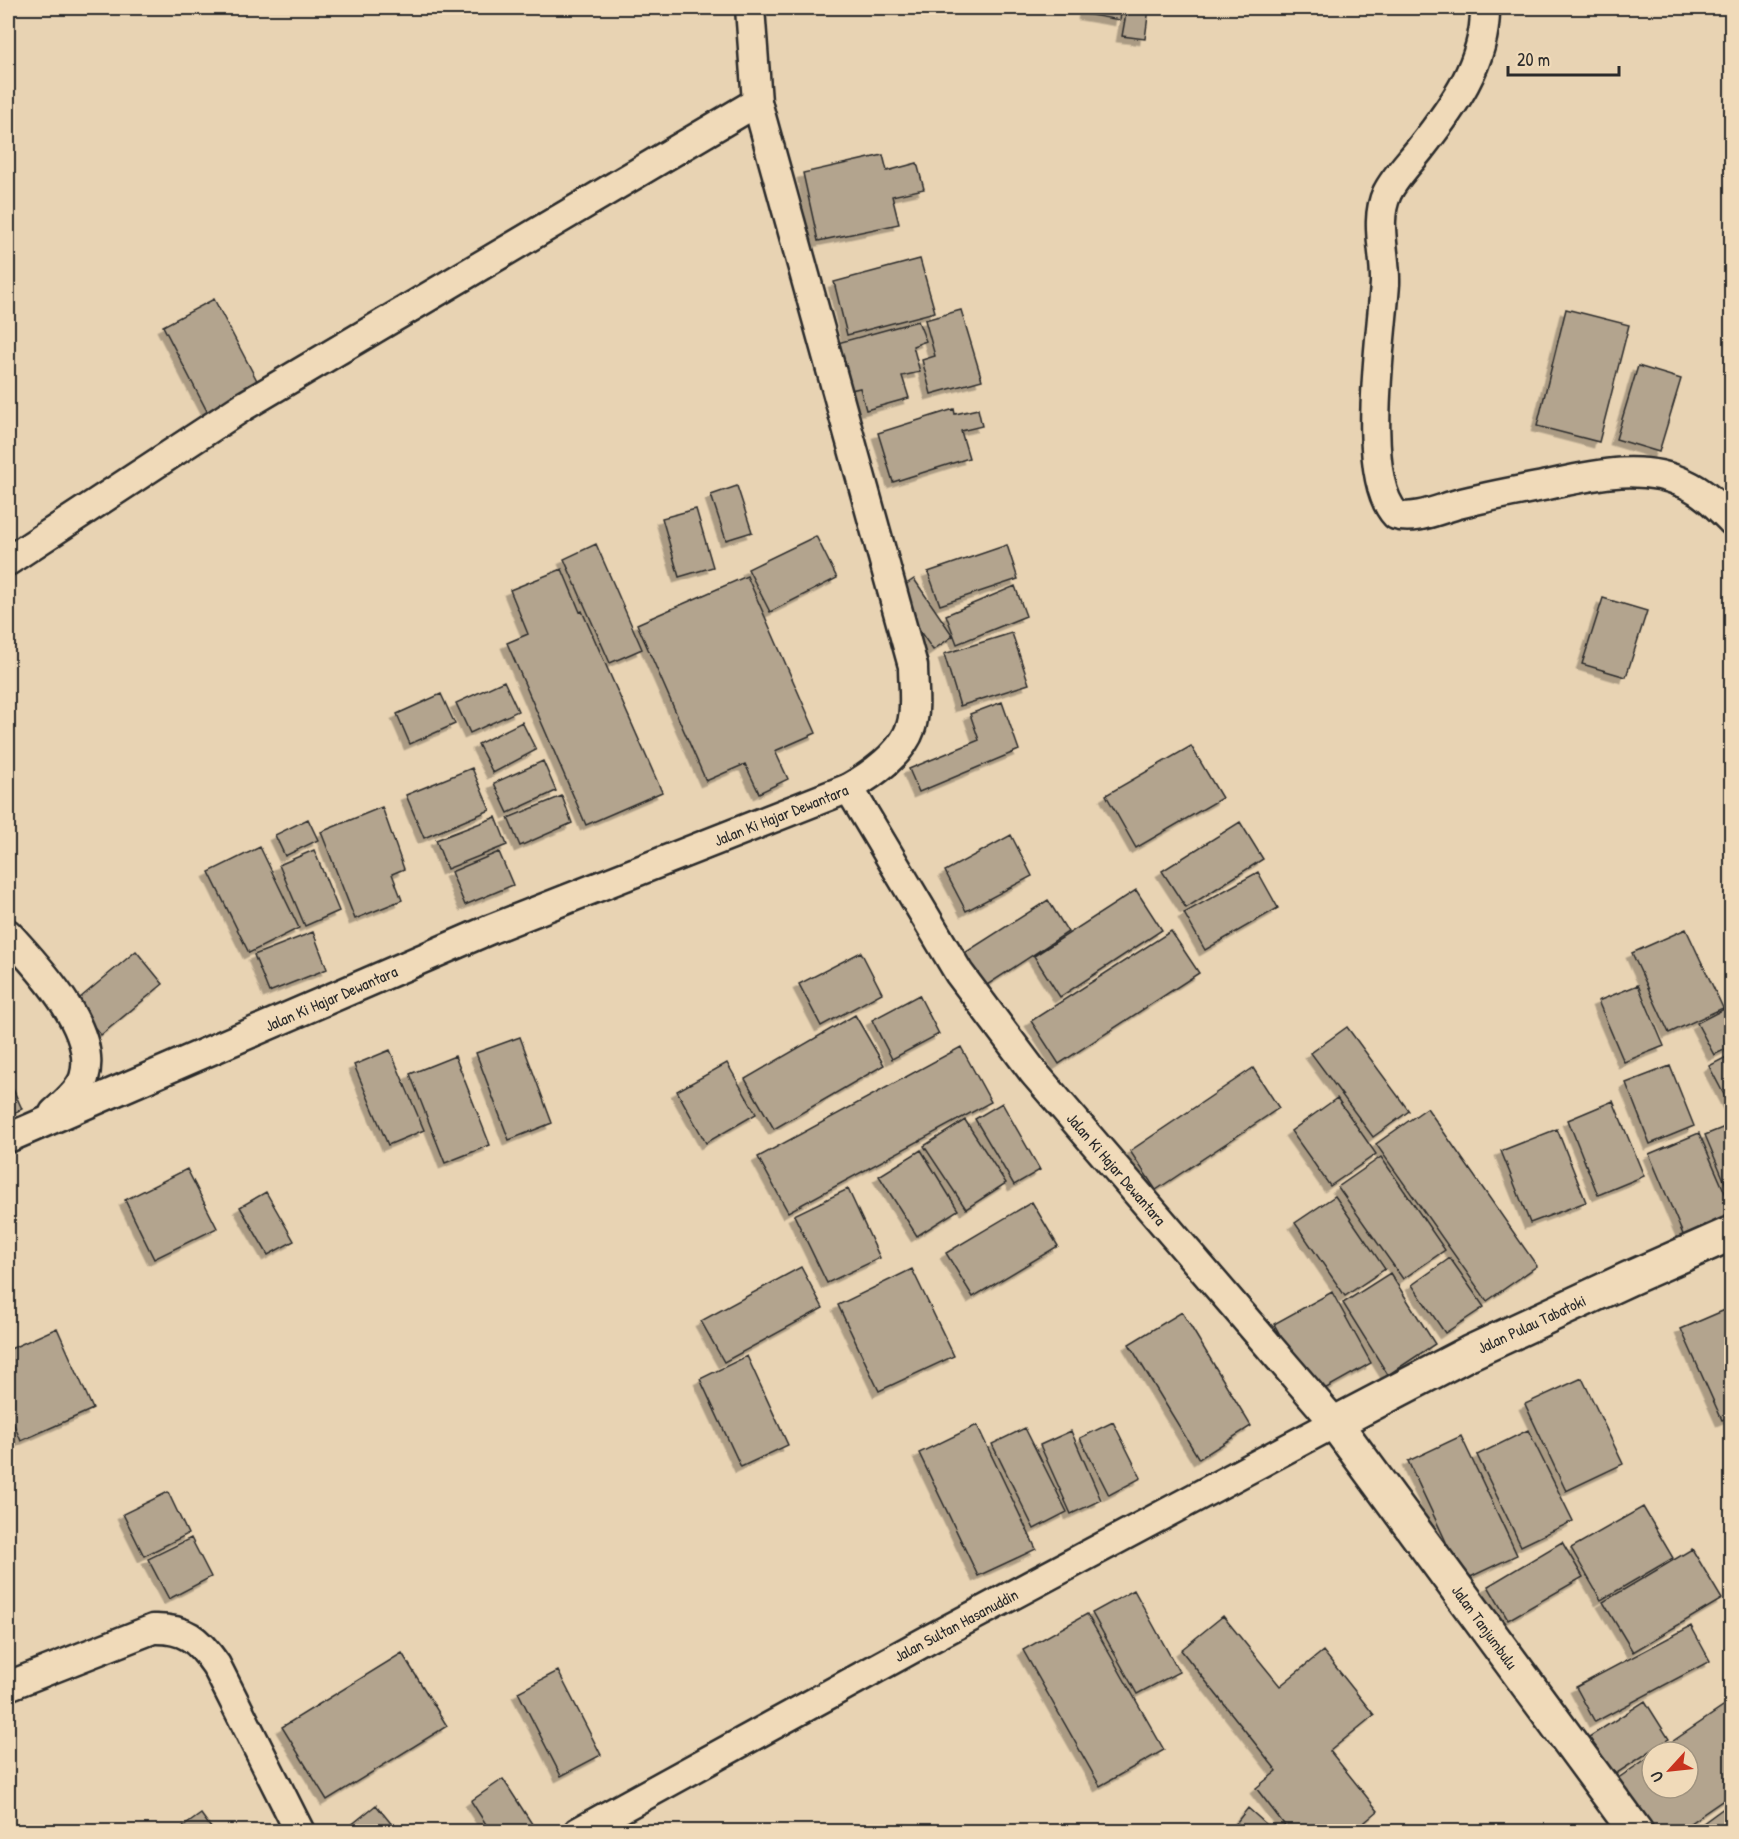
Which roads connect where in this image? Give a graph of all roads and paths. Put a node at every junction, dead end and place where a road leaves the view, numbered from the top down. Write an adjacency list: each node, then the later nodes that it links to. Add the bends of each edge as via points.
1 (750, 8): 3 (street)
2 (1485, 8): 4 (street, via 1479,46 1467,83 1400,173 1382,210 1385,280 1376,425 1381,482 1390,509 1396,515 1411,517 1594,474 1632,472 1686,484 1709,499)
3 (757, 102): 5 (street, via 244,406); 6 (street, via 913,666 911,726 899,748 873,774)
4 (1731, 521)
5 (8, 561)
6 (849, 788): 8 (street, Jalan Ki Hajar Dewantara, via 490,929); 11 (street, Jalan Ki Hajar Dewantara, via 959,973 1034,1073)
7 (8, 934): 8 (street, via 41,971 71,1014 82,1038 86,1062 81,1085)
8 (44, 1123): 9 (street, Jalan Ki Hajar Dewantara)
9 (8, 1138)
10 (1731, 1233): 11 (highway, Jalan Pulau Tabatoki, via 1479,1348)
11 (1335, 1423): 14 (street, Jalan Sultan Hasanuddin); 15 (highway, Jalan Tanjumbulu)
12 (8, 1686): 13 (street, via 153,1629 184,1633 206,1650 216,1665)
13 (300, 1832)
14 (578, 1832)
15 (1636, 1832)

